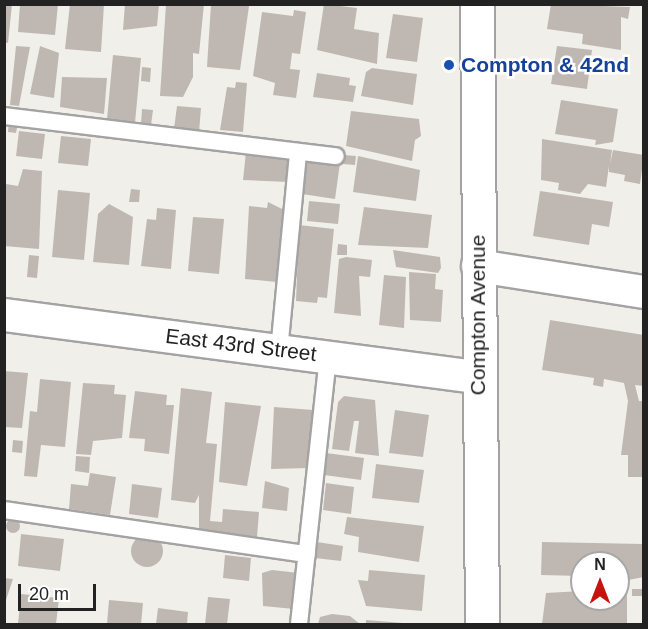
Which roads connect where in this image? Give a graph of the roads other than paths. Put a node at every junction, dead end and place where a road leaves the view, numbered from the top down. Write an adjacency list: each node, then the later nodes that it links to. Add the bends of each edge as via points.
1 (477, 4): 5 (street, Compton Avenue)
2 (4, 116): 3 (lane)
3 (298, 152): 4 (lane); 8 (lane)
4 (336, 156)
5 (478, 266): 6 (street); 10 (street, Compton Avenue)
6 (644, 292)
7 (4, 315): 8 (street, East 43rd Street)
8 (279, 351): 9 (street, East 43rd Street)
9 (328, 356): 10 (street, East 43rd Street); 12 (lane)
10 (478, 377): 14 (street, Compton Avenue)
11 (4, 510): 12 (lane)
12 (307, 554): 13 (lane)
13 (299, 624)
14 (482, 624)

